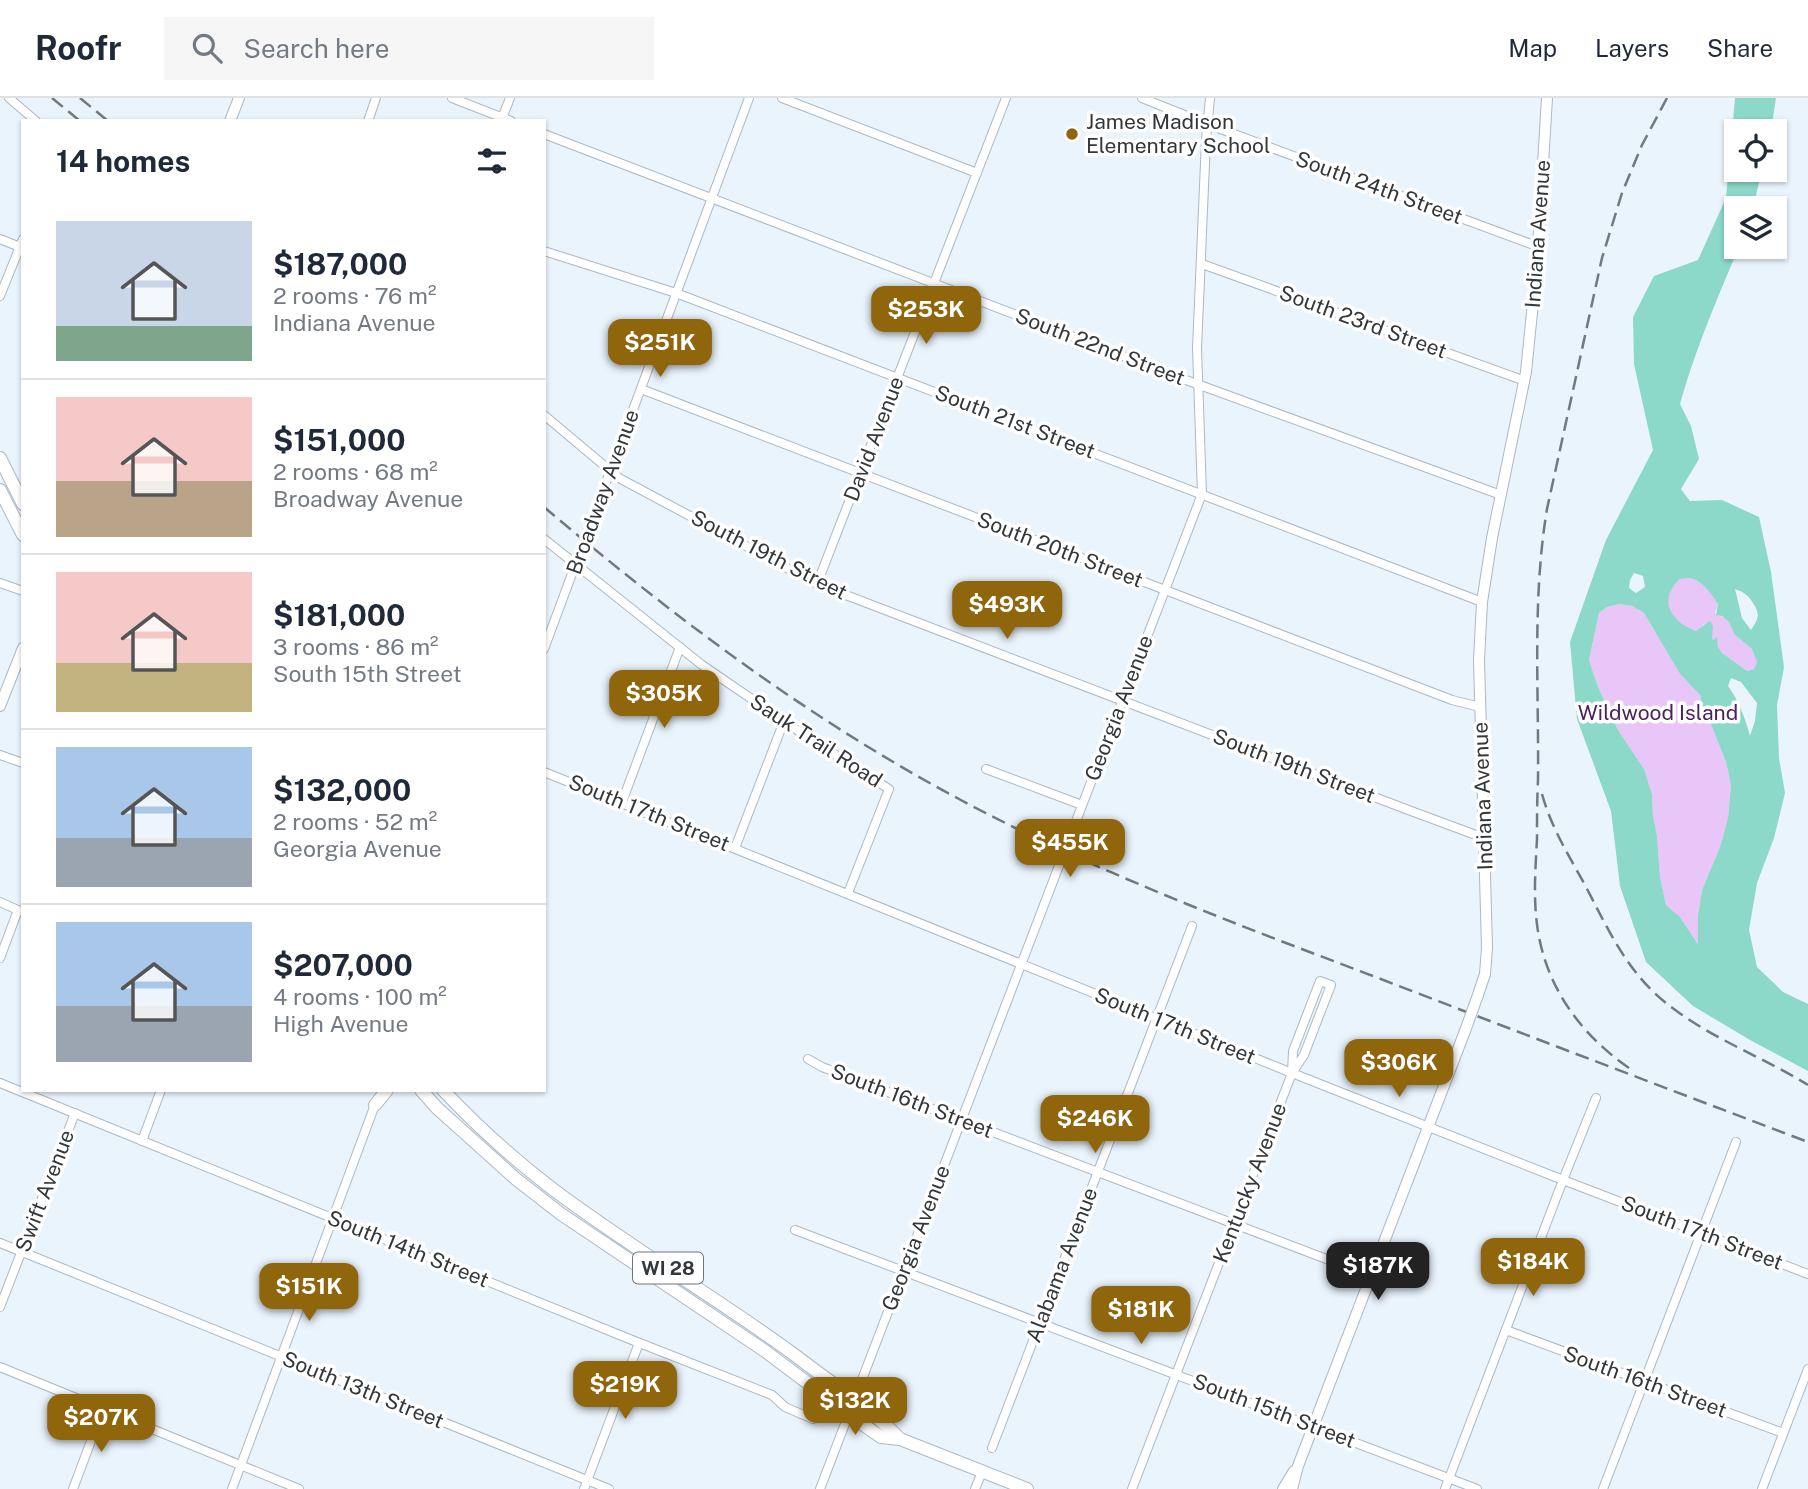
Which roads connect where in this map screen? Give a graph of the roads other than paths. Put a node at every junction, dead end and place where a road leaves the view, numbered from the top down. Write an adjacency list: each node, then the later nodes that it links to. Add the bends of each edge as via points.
1 (9, 98): 12 (street)
2 (239, 98): 13 (main road)
3 (376, 98): 14 (street)
4 (452, 98): 15 (street)
5 (510, 98): 16 (street)
6 (749, 98): 20 (street, Broadway Avenue)
7 (782, 98): 19 (street)
8 (1006, 98): 19 (street, David Avenue)
9 (1142, 98): 17 (street, South 24th Street)
10 (1210, 98): 17 (street, Georgia Avenue)
11 (1547, 98): 23 (main road, Indiana Avenue)
12 (34, 119)
13 (231, 119)
14 (369, 119)
15 (503, 119)
16 (505, 119)
17 (1207, 124): 23 (street, South 24th Street); 25 (street, Georgia Avenue)
18 (546, 135): 20 (street, South 22nd Street)
19 (977, 173): 26 (street, David Avenue)
20 (712, 198): 26 (street, South 22nd Street); 27 (street, Broadway Avenue)
21 (0, 239): 22 (street)
22 (21, 243): 28 (street)
23 (1539, 247): 30 (main road, Indiana Avenue)
24 (546, 252): 27 (street, South 21st Street)
25 (1202, 264): 30 (street, South 23rd Street); 31 (street, Georgia Avenue)
26 (935, 283): 29 (street, David Avenue); 31 (street, South 22nd Street)
27 (676, 293): 29 (street, South 21st Street); 32 (street, Broadway Avenue)
28 (0, 296)
29 (898, 378): 36 (street, David Avenue); 38 (street, South 21st Street)
30 (1525, 381): 39 (main road, Indiana Avenue)
31 (1198, 384): 38 (street, Georgia Avenue); 39 (street, South 22nd Street)
32 (641, 389): 35 (street, Broadway Avenue); 36 (street, South 20th Street)
33 (546, 417): 35 (street, South 19th Street)
34 (0, 458): 40 (main road)
35 (610, 471): 43 (street, Broadway Avenue); 45 (street, South 19th Street)
36 (860, 473): 45 (street, David Avenue); 47 (street, South 20th Street)
37 (0, 490): 41 (main road)
38 (1202, 494): 47 (street, Georgia Avenue); 48 (street, South 21st Street)
39 (1501, 495): 48 (main road, Indiana Avenue)
40 (21, 500)
41 (21, 531)
42 (546, 541): 43 (street, Sauk Trail Road)
43 (576, 565): 49 (street, Broadway Avenue); 50 (street, Sauk Trail Road)
44 (0, 583): 46 (street)
45 (817, 584): 52 (street, South 19th Street)
46 (21, 590)
47 (1165, 590): 52 (street, Georgia Avenue); 54 (street, South 20th Street)
48 (1482, 602): 54 (main road, Indiana Avenue)
49 (546, 644)
50 (680, 648): 55 (street, Sauk Trail Road); 60 (street)
51 (21, 653): 53 (main road)
52 (1122, 701): 61 (street, Georgia Avenue); 62 (street, South 19th Street)
53 (0, 706)
54 (1480, 707): 62 (main road, Indiana Avenue)
55 (784, 721): 63 (street); 64 (street, Sauk Trail Road, via 889,789)
56 (0, 755): 57 (street)
57 (21, 762)
58 (986, 769): 61 (street)
59 (546, 773): 60 (street, South 17th Street)
60 (622, 802): 63 (street, South 17th Street)
61 (1082, 805): 69 (street, Georgia Avenue, bridge)
62 (1484, 838): 87 (main road, Indiana Avenue, bridge, via 1485,974)
63 (735, 848): 64 (street, South 17th Street)
64 (848, 893): 69 (street, South 17th Street)
65 (0, 902): 66 (street)
66 (20, 911): 68 (street)
67 (1192, 926): 70 (street, Alabama Avenue)
68 (0, 958)
69 (1021, 964): 70 (street, South 17th Street); 86 (street, Georgia Avenue)
70 (1157, 1019): 72 (street, South 17th Street); 90 (street, Alabama Avenue)
71 (808, 1059): 86 (street, South 16th Street)
72 (1292, 1073): 72 (street, Kentucky Avenue, via 1304,1055 1331,985 1320,981 1293,1051); 87 (street, South 17th Street); 93 (street, Kentucky Avenue)
73 (0, 1083): 74 (street, South 14th Street)
74 (21, 1091)
75 (22, 1092): 85 (street, South 14th Street)
76 (160, 1092): 88 (street)
77 (380, 1092): 84 (street)
78 (385, 1092): 84 (main road)
79 (417, 1092): 83 (main road)
80 (423, 1092): 83 (main road, WI 28)
81 (445, 1092): 110 (main road, WI 28, via 549,1186 760,1329)
82 (1595, 1098): 91 (street)
83 (430, 1100): 112 (main road, WI 28, via 561,1214 745,1337)
84 (375, 1105): 92 (street)
85 (75, 1113): 88 (street, South 14th Street); 97 (street, Swift Avenue)
86 (961, 1120): 90 (street, South 16th Street); 98 (street, Georgia Avenue)
87 (1428, 1126): 91 (street, South 17th Street); 100 (main road, Indiana Avenue)
88 (142, 1141): 92 (street, South 14th Street)
89 (1736, 1142): 95 (street)
90 (1098, 1172): 93 (street, South 16th Street); 102 (street, Alabama Avenue)
91 (1563, 1180): 95 (street, South 17th Street); 103 (street)
92 (332, 1219): 104 (street, South 14th Street); 105 (street)
93 (1234, 1224): 100 (street, South 16th Street); 108 (street, Kentucky Avenue)
94 (795, 1230): 98 (street, South 15th Street)
95 (1701, 1233): 99 (street, South 17th Street); 109 (street)
96 (0, 1243): 97 (street, South 13th Street)
97 (21, 1252): 101 (street, Swift Avenue); 105 (street, South 13th Street)
98 (904, 1270): 102 (street, South 15th Street); 110 (street, Georgia Avenue)
99 (1808, 1274)
100 (1371, 1276): 114 (main road, Indiana Avenue)
101 (0, 1307)
102 (1040, 1322): 108 (street, South 15th Street); 117 (street, Alabama Avenue)
103 (1506, 1329): 109 (street, South 16th Street); 121 (street)
104 (639, 1343): 113 (street, South 14th Street, via 772,1395 785,1408); 122 (street)
105 (281, 1357): 118 (street); 122 (street, South 13th Street)
106 (0, 1367): 111 (street)
107 (1808, 1369): 115 (street)
108 (1176, 1374): 114 (street, South 15th Street); 130 (street, Kentucky Avenue)
109 (1644, 1382): 115 (street, South 16th Street); 135 (street)
110 (854, 1399): 112 (street, Georgia Avenue); 116 (main road, WI 28)
111 (103, 1409): 118 (street); 123 (street)
112 (849, 1414): 116 (main road, WI 28, via 881,1437); 127 (street, Georgia Avenue)
113 (813, 1419)
114 (1313, 1427): 119 (main road, Indiana Avenue); 121 (street, South 15th Street)
115 (1783, 1433): 136 (street)
116 (900, 1439): 120 (main road, WI 28)
117 (992, 1448)
118 (240, 1466): 124 (street); 125 (street)
119 (1298, 1466): 131 (main road, Indiana Avenue); 132 (main road, Indiana Avenue)
120 (988, 1474): 128 (street); 129 (main road, WI 28)
121 (1449, 1478): 133 (street); 134 (street, South 15th Street)
122 (585, 1485): 126 (street, South 13th Street)
123 (73, 1489)
124 (232, 1489)
125 (299, 1489)
126 (609, 1489)
127 (820, 1489)
128 (975, 1489)
129 (1027, 1489)
130 (1132, 1489)
131 (1283, 1489)
132 (1292, 1489)
133 (1445, 1489)
134 (1477, 1489)
135 (1603, 1489)
136 (1762, 1489)

